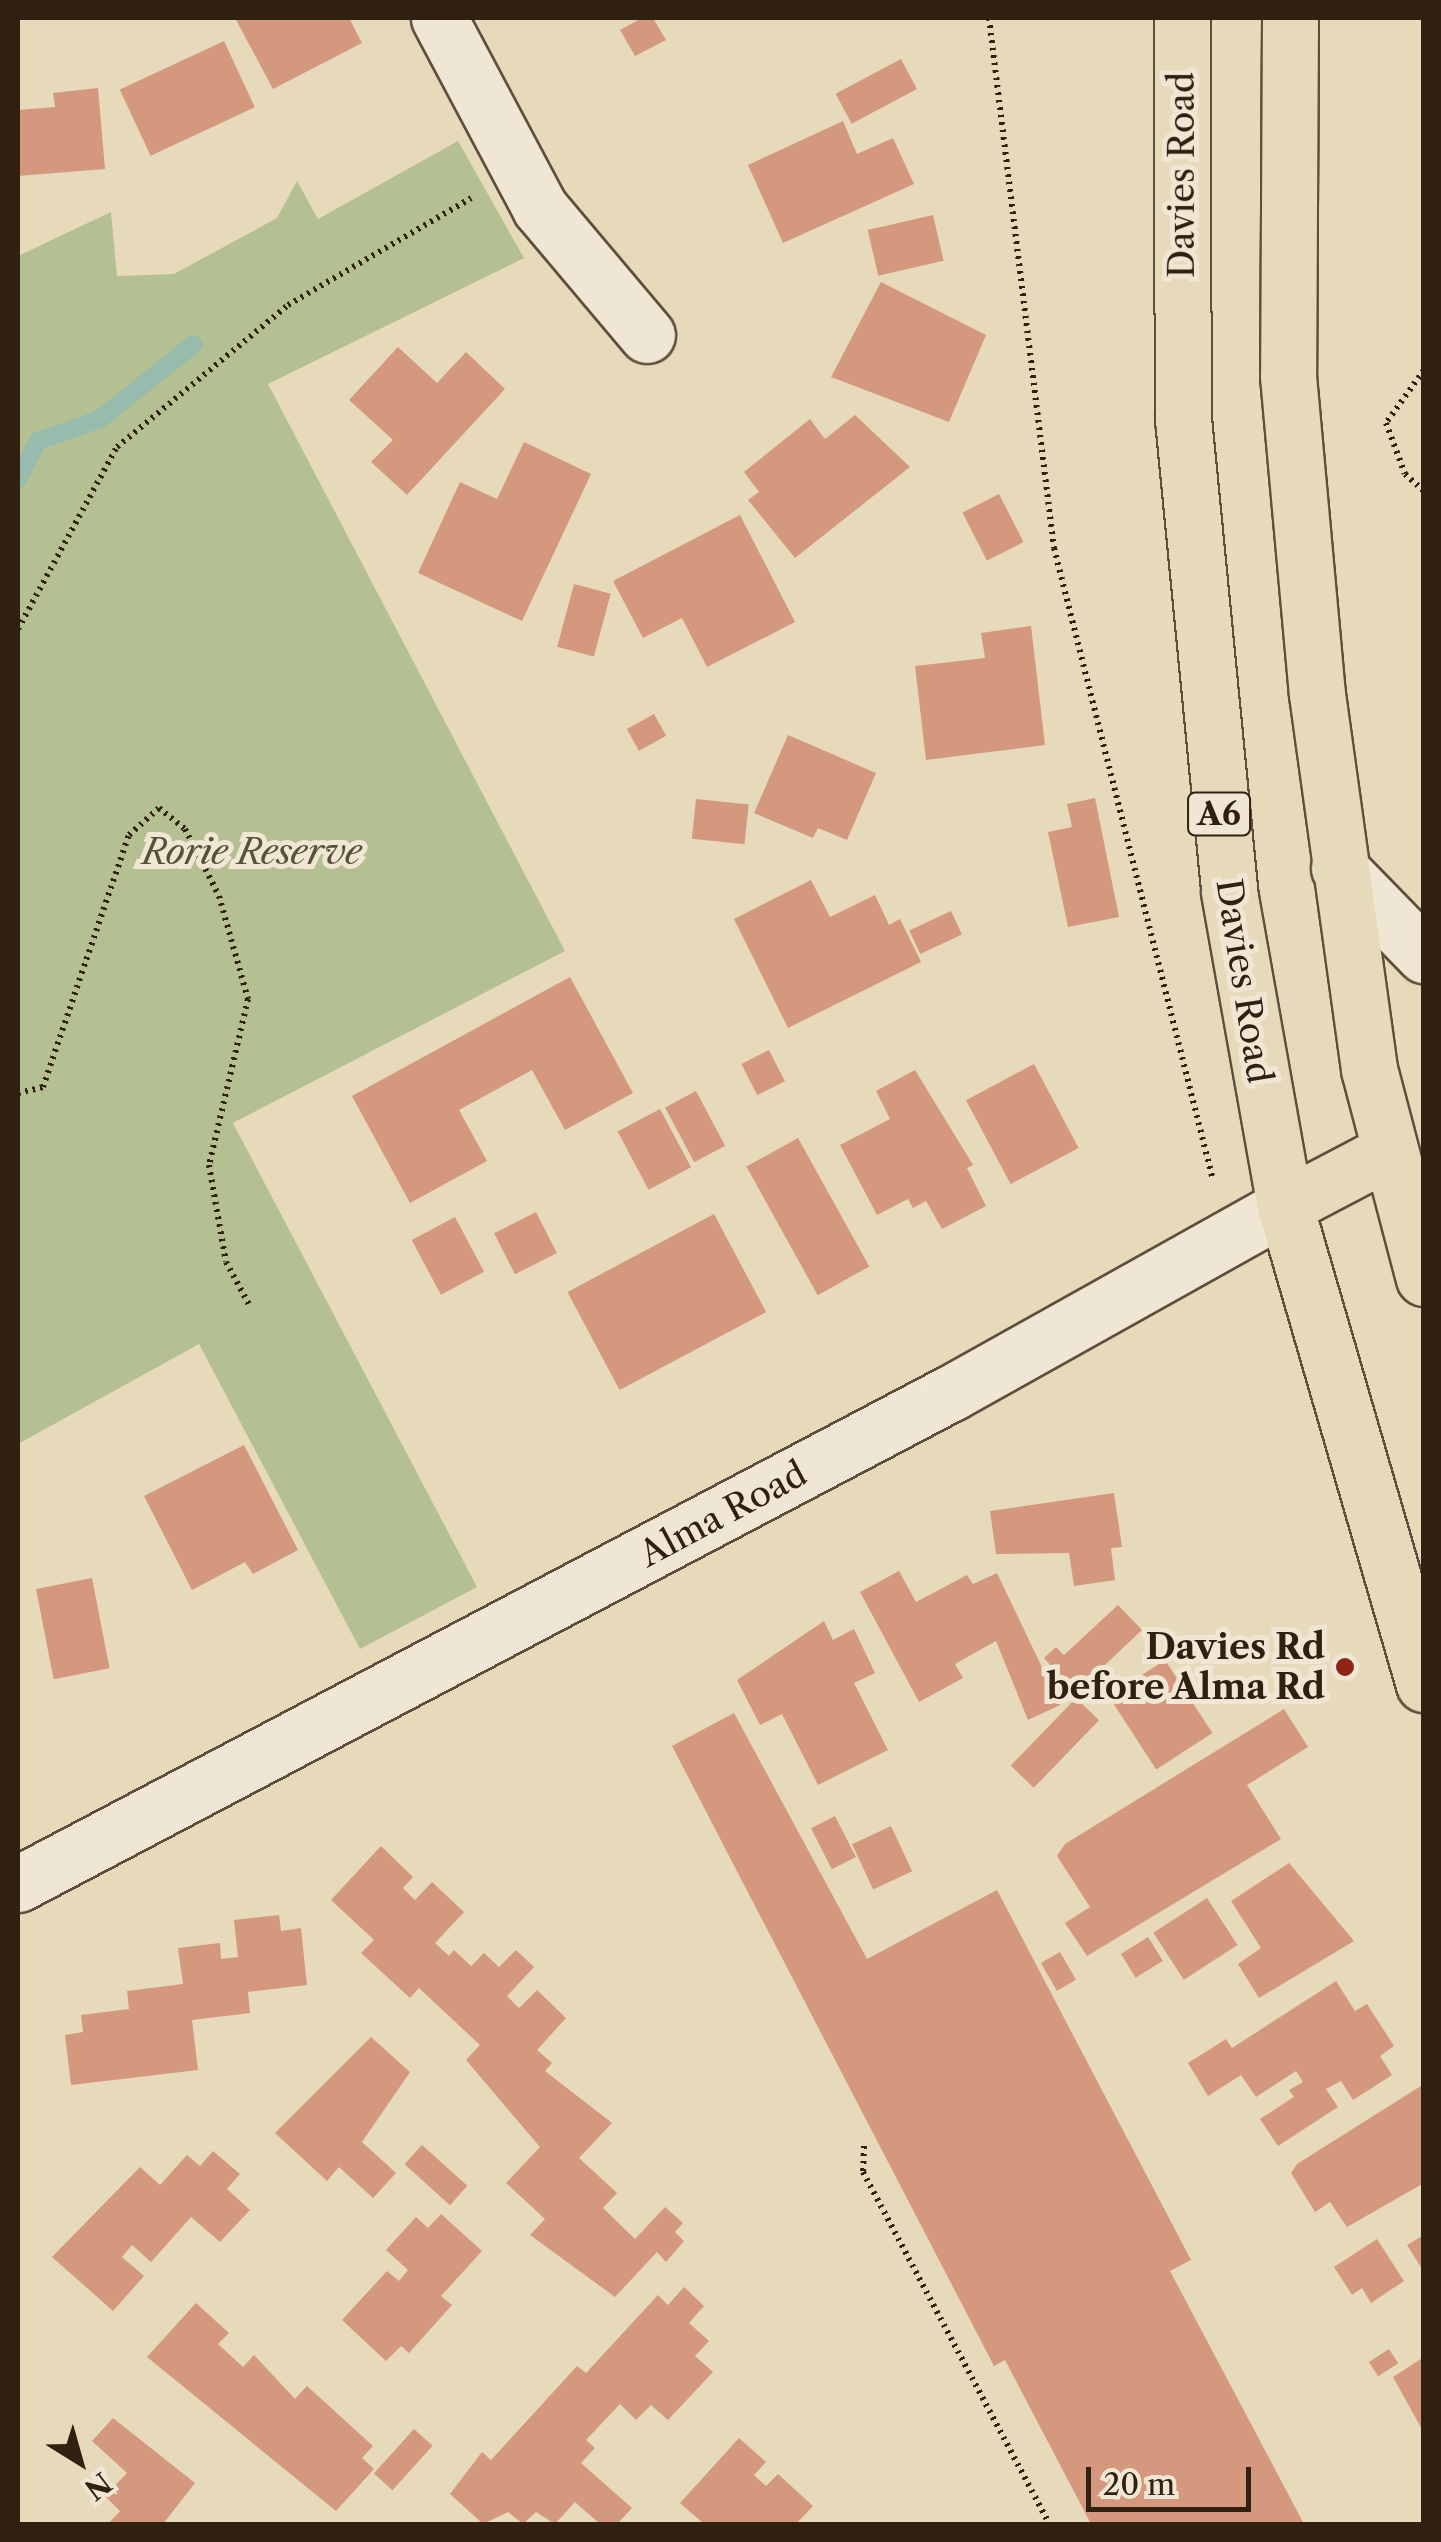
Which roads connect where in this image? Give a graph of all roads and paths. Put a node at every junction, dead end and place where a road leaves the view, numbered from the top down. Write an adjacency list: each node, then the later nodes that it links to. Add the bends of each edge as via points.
1 (439, 18): 6 (street)
2 (989, 18): 16 (path, via 1054,548)
3 (1144, 18): 9 (highway, via 1147,150)
4 (1182, 18): 9 (highway, Davies Road / A6)
5 (1290, 18): 12 (highway, via 1288,376)
6 (520, 170): 7 (street, via 563,242); 11 (path, via 288,305 116,447)
7 (648, 336)
8 (1424, 370): 10 (path, via 1386,423 1406,474)
9 (1183, 419): 17 (highway, Davies Road / A6, via 1208,734)
10 (1424, 491)
11 (18, 629)
12 (1339, 868): 13 (street); 15 (highway)
13 (1424, 955)
14 (18, 1093): 19 (path, via 43,1087 129,835 159,808 185,829 219,896 248,999 209,1164 226,1262)
15 (1405, 1143): 17 (highway, Alma Road); 18 (highway)
16 (1212, 1180)
17 (1285, 1206): 20 (highway, Davies Road / A6); 21 (street, Alma Road, via 951,1394)
18 (1424, 1278)
19 (251, 1308)
20 (1424, 1684)
21 (18, 1884)
22 (864, 2146): 23 (path, via 863,2172)
23 (1049, 2524)

